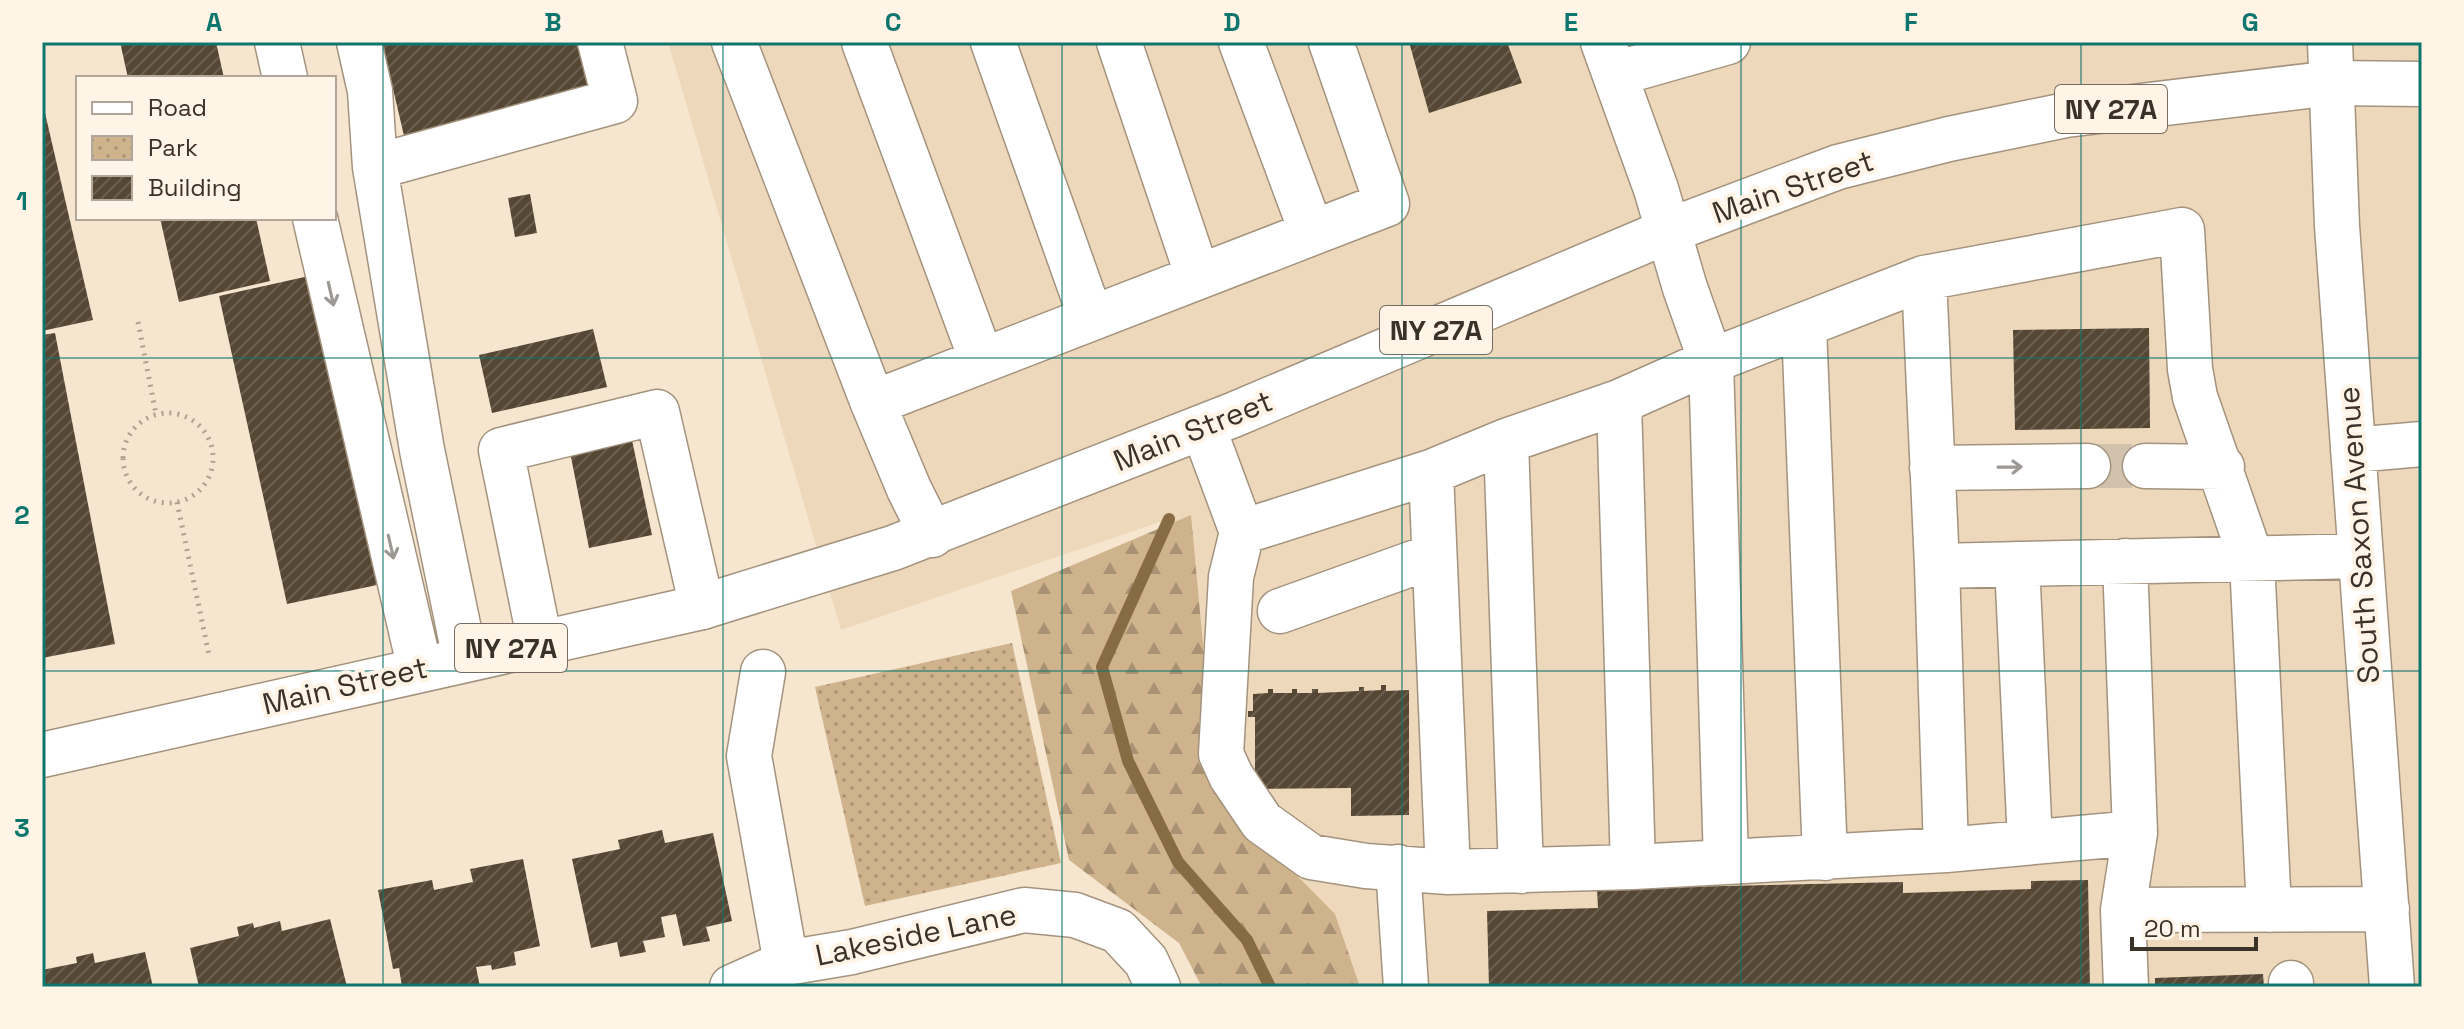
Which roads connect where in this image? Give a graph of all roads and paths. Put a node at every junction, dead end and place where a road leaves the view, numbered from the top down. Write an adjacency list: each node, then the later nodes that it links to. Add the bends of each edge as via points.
1 (277, 42): 13 (main road)
2 (359, 42): 15 (main road, via 370,91)
3 (600, 42): 15 (main road, via 615,101)
4 (734, 42): 27 (main road)
5 (864, 42): 24 (main road)
6 (993, 42): 21 (main road)
7 (1119, 42): 19 (main road)
8 (1331, 42): 18 (main road, via 1387,204)
9 (1246, 44): 18 (main road)
10 (1712, 45): 11 (main road)
11 (1609, 58): 17 (main road)
12 (2331, 63): 14 (main road, Main Street); 17 (main road, Main Street / NY 27A, via 1949,139 1838,167); 32 (main road, South Saxon Avenue)
13 (285, 76)
14 (2422, 84)
15 (375, 167): 51 (main road, via 422,450)
16 (315, 220): 52 (main road, one-way to 52)
17 (1668, 231): 25 (main road); 29 (main road, Main Street / NY 27A)
18 (1312, 233): 19 (main road)
19 (1198, 277): 21 (main road)
20 (1924, 278): 23 (main road); 35 (main road, via 2182,230 2190,369); 36 (main road)
21 (1091, 318): 24 (main road)
22 (138, 322): 28 (path)
23 (1804, 326): 25 (main road); 58 (main road)
24 (982, 361): 27 (main road)
25 (1711, 361): 26 (main road); 59 (main road)
26 (1619, 402): 30 (main road); 61 (main road)
27 (873, 403): 40 (main road)
28 (156, 414): 38 (path, via 129,436 123,464 136,490 148,499); 38 (path, via 194,422 211,446 210,474 191,497)
29 (1203, 427): 39 (main road); 40 (main road, Main Street / NY 27A)
30 (1506, 441): 37 (main road); 62 (main road)
31 (2422, 444): 32 (main road)
32 (2353, 450): 42 (main road, South Saxon Avenue)
33 (2088, 466): 36 (main road, one-way to 33)
34 (2145, 466): 35 (main road)
35 (2222, 467): 44 (main road)
36 (1932, 468): 46 (main road)
37 (1431, 472): 39 (main road); 41 (main road)
38 (177, 502): 50 (path)
39 (1242, 532): 60 (main road, via 1231,577 1225,649 1221,754 1231,776 1262,822 1311,857)
40 (932, 535): 47 (main road, Main Street / NY 27A)
41 (1433, 556): 48 (main road); 63 (main road)
42 (2361, 556): 44 (main road); 64 (main road, South Saxon Avenue)
43 (2125, 561): 44 (main road); 45 (main road); 55 (main road)
44 (2252, 561): 66 (main road)
45 (2017, 564): 46 (main road); 56 (main road)
46 (1937, 566): 57 (main road)
47 (702, 607): 49 (main road, Main Street / NY 27A); 49 (main road, via 657,412 501,450)
48 (1280, 611)
49 (540, 642): 51 (main road, Main Street / NY 27A)
50 (209, 655)
51 (465, 659): 52 (main road, Main Street / NY 27A)
52 (420, 669): 54 (main road, Main Street / NY 27A)
53 (763, 672): 67 (main road, via 749,756)
54 (42, 755)
55 (2135, 833): 56 (main road); 65 (main road)
56 (2030, 842): 57 (main road)
57 (1946, 850): 58 (main road)
58 (1825, 858): 59 (main road)
59 (1726, 862): 61 (main road)
60 (1398, 867): 63 (main road); 70 (main road)
61 (1633, 867): 62 (main road)
62 (1521, 871): 63 (main road)
63 (1448, 872)
64 (2387, 909): 66 (main road); 72 (main road, South Saxon Avenue)
65 (2123, 910): 66 (main road); 71 (main road)
66 (2269, 910)
67 (786, 963): 68 (main road, Lakeside Lane); 69 (main road, Lakeside Lane, via 1024,910 1075,915 1118,931 1146,961)
68 (732, 987)
69 (1158, 987)
70 (1406, 987)
71 (2126, 987)
72 (2392, 987)

